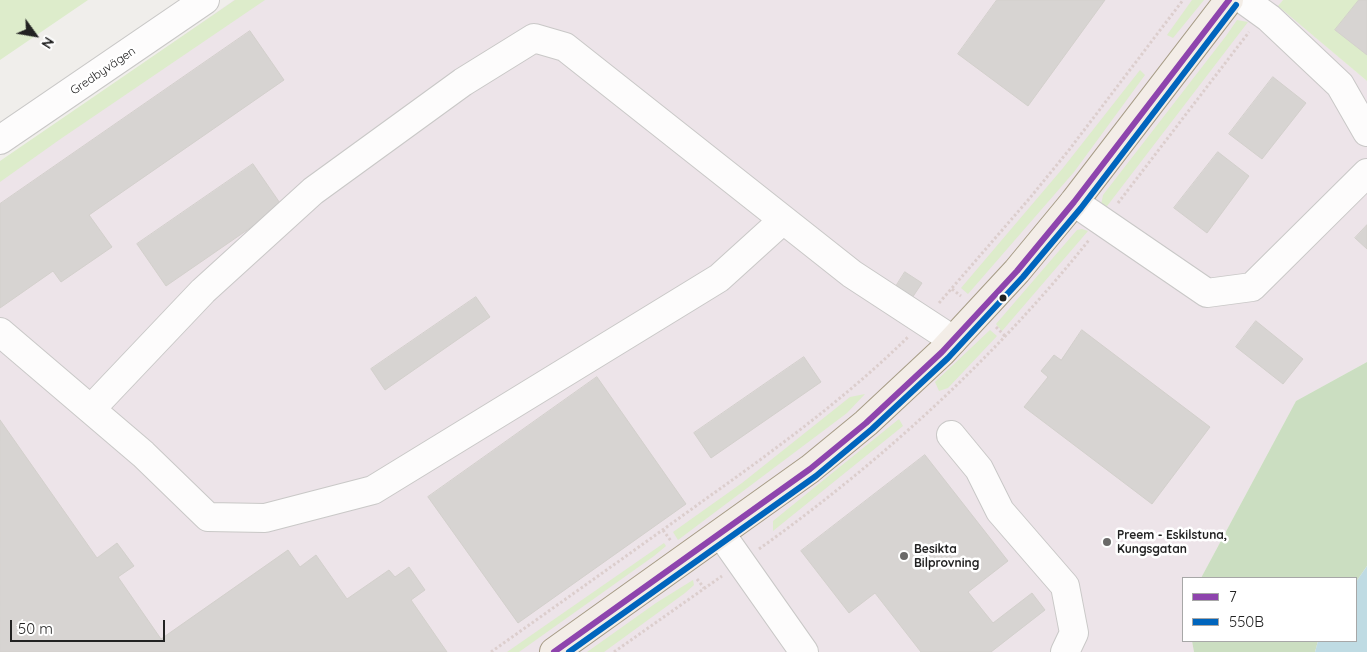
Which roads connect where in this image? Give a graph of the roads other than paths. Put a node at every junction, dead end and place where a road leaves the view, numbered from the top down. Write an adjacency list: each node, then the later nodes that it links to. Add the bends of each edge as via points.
1 (205, 0): 5 (street, Gredbyvägen)
2 (1229, 0): 7 (main road)
3 (1244, 0): 4 (street, via 1269,18 1340,85)
4 (1367, 132)
5 (0, 140)
6 (1367, 173): 7 (street, via 1252,287 1207,293)
7 (1074, 202): 10 (main road, via 1017,271)
8 (783, 220): 10 (street, via 852,274); 11 (street, via 719,278 373,490 265,518 208,517); 11 (street, via 565,47 534,38 464,82 313,192 203,291)
9 (0, 332): 11 (street)
10 (953, 340): 13 (main road, via 866,423 810,469)
11 (92, 409)
12 (951, 435): 16 (street, via 980,469 1000,511 1065,586 1074,633)
13 (720, 534): 14 (main road); 15 (street)
14 (554, 652)
15 (804, 652)
16 (1064, 652)

